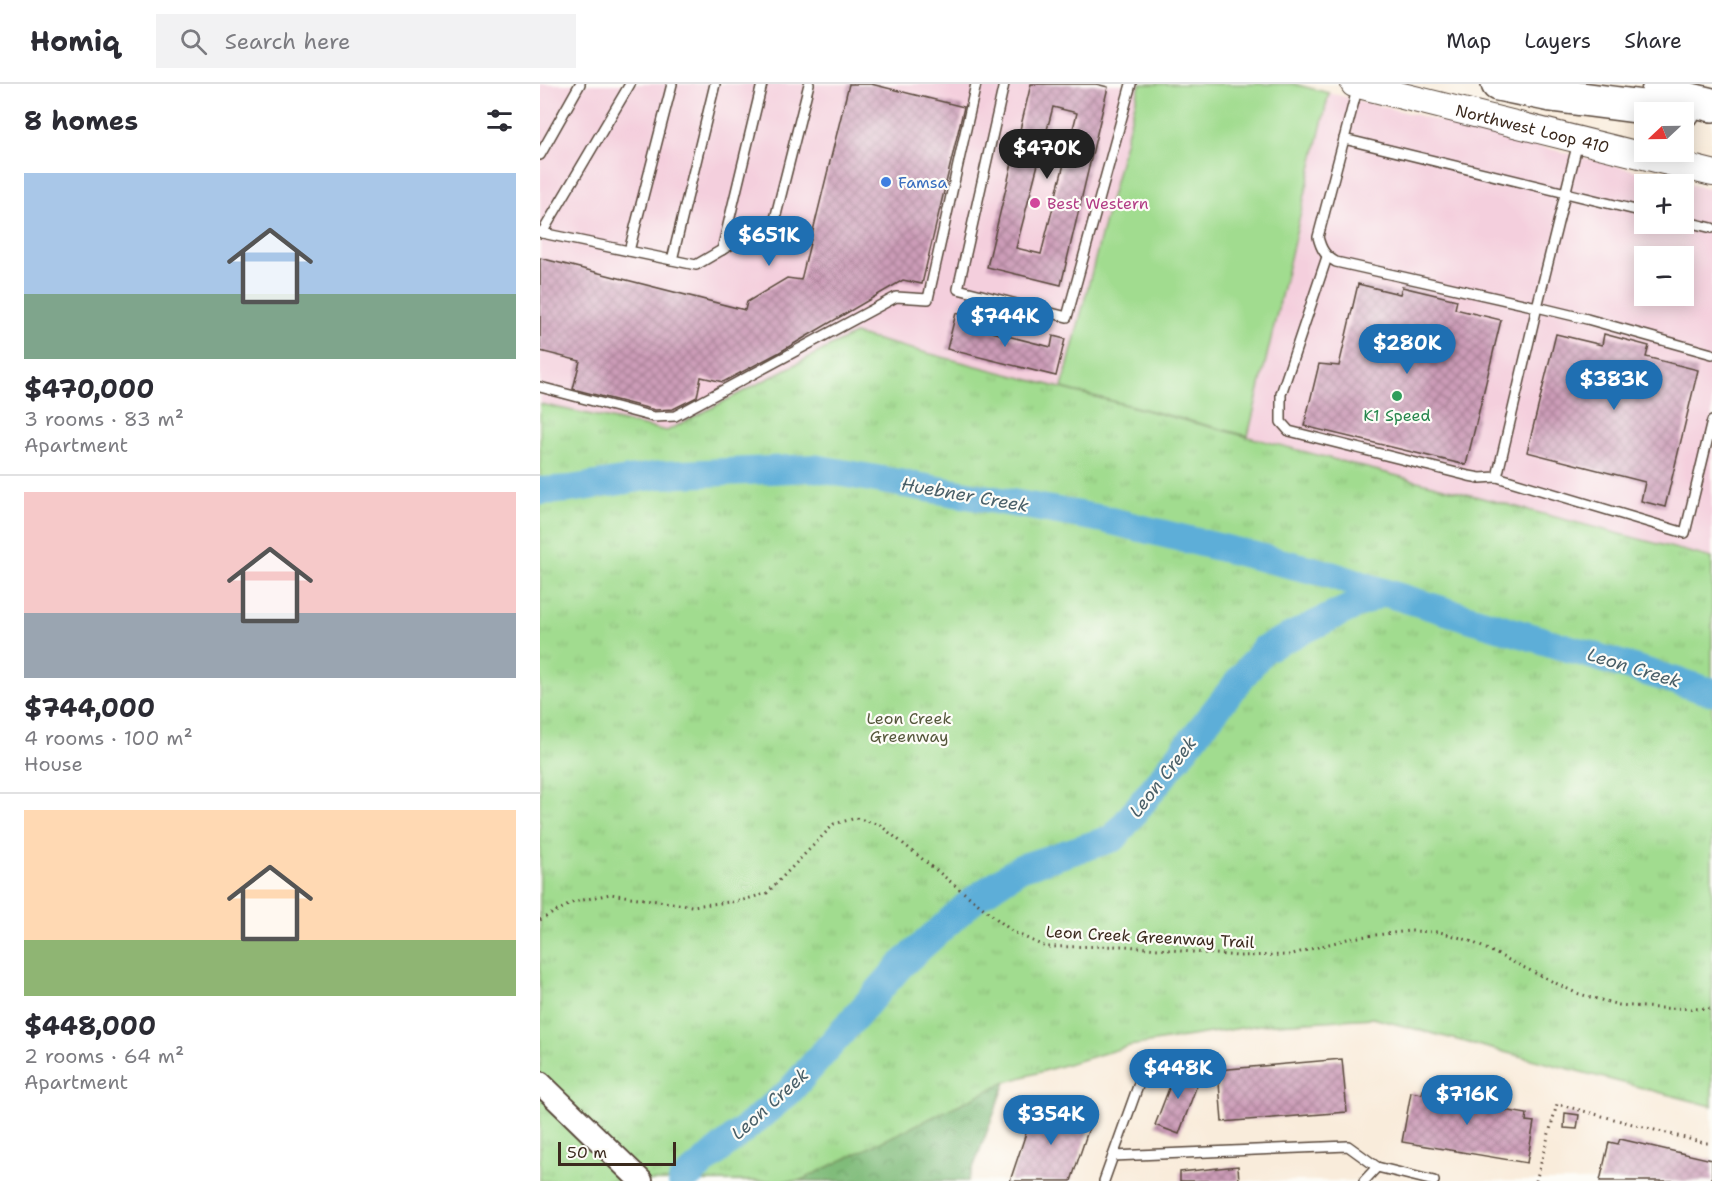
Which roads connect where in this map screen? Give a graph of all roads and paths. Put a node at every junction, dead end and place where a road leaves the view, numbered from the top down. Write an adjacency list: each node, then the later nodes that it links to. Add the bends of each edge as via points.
1 (580, 84): 19 (lane)
2 (630, 84): 25 (lane)
3 (672, 84): 27 (lane)
4 (715, 84): 29 (lane)
5 (762, 84): 26 (lane)
6 (809, 84): 26 (lane, via 775,219)
7 (976, 84): 32 (lane, via 928,298 896,297 675,416 654,417)
8 (1004, 84): 9 (lane, via 958,289 1067,317)
9 (1131, 84)
10 (1498, 84): 14 (highway)
11 (1627, 84): 13 (highway)
12 (1356, 85): 17 (lane); 18 (main road, Northwest Loop 410)
13 (1712, 105)
14 (1634, 106)
15 (1694, 115): 16 (highway)
16 (1712, 117)
17 (1344, 139): 21 (lane); 28 (lane, via 1318,237)
18 (1578, 140): 20 (main road, Northwest Loop 410); 21 (lane)
19 (540, 155)
20 (1712, 173)
21 (1566, 194): 22 (lane); 30 (lane)
22 (1634, 210)
23 (1694, 224): 24 (lane)
24 (1712, 228)
25 (541, 232): 27 (lane)
26 (722, 250): 29 (lane, via 696,265)
27 (629, 251): 29 (lane)
28 (1327, 257): 30 (lane); 34 (lane, via 1281,394 1281,422 1289,430 1469,476)
29 (672, 260)
30 (1537, 307): 31 (lane); 34 (lane)
31 (1712, 354)
32 (540, 387)
33 (1712, 421): 34 (lane, via 1685,533)
34 (1497, 477)
35 (540, 920): 36 (path, Leon Creek Greenway Trail, via 574,902 610,894 692,906 740,901 767,893 834,824 856,818 880,825 1013,932 1046,947 1125,946 1238,956 1289,955 1351,938 1409,931 1440,932 1468,940 1576,993 1620,1005)
36 (1712, 1009)
37 (1142, 1075): 40 (lane)
38 (540, 1083): 42 (street)
39 (1712, 1143): 46 (path, via 1557,1104)
40 (1113, 1156): 41 (lane, via 1348,1146); 43 (lane)
41 (1377, 1167): 44 (lane); 45 (lane)
42 (641, 1181)
43 (1104, 1181)
44 (1364, 1181)
45 (1434, 1181)
46 (1536, 1181)

